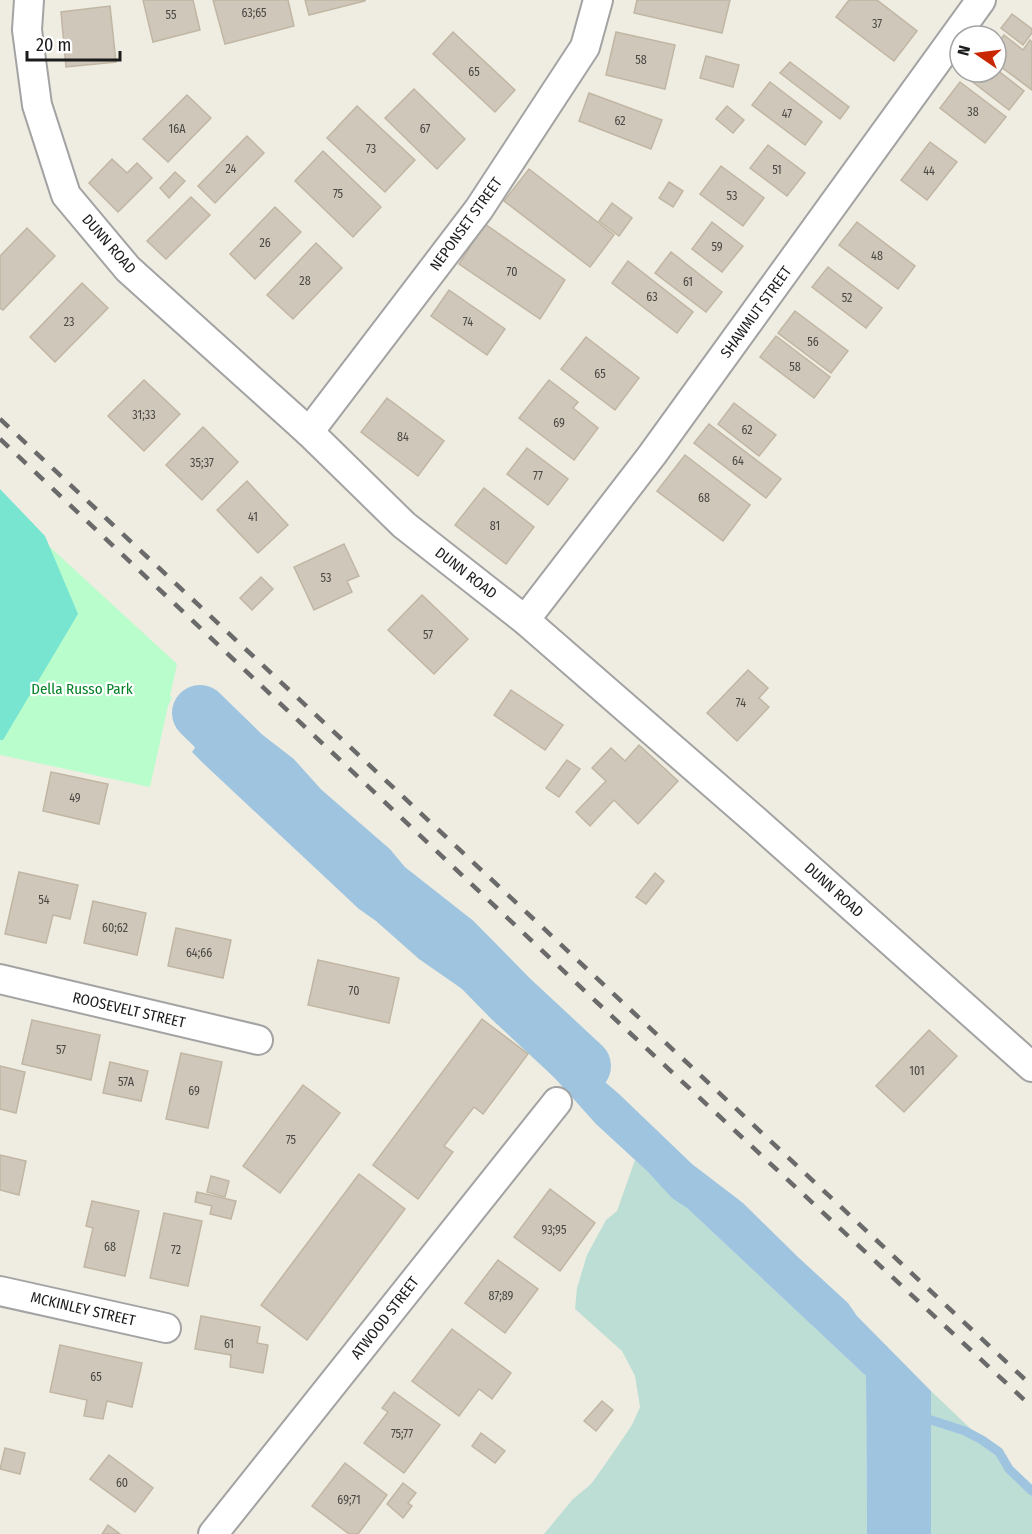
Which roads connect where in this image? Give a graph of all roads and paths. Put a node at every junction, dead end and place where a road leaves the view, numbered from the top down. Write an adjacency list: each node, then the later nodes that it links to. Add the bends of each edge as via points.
1 (29, 0): 4 (street, DUNN ROAD, via 27,30 37,105 66,195 128,269)
2 (598, 0): 4 (street, NEPONSET STREET, via 585,47 479,209)
3 (981, 0): 5 (street, SHAWMUT STREET, via 652,455)
4 (309, 432): 5 (street, DUNN ROAD, via 404,525)
5 (525, 620): 8 (street, DUNN ROAD)
6 (0, 979): 7 (street, ROOSEVELT STREET)
7 (258, 1040)
8 (1032, 1067)
9 (557, 1102): 12 (street, ATWOOD STREET)
10 (0, 1291): 11 (street, MCKINLEY STREET)
11 (166, 1328)
12 (213, 1534)

